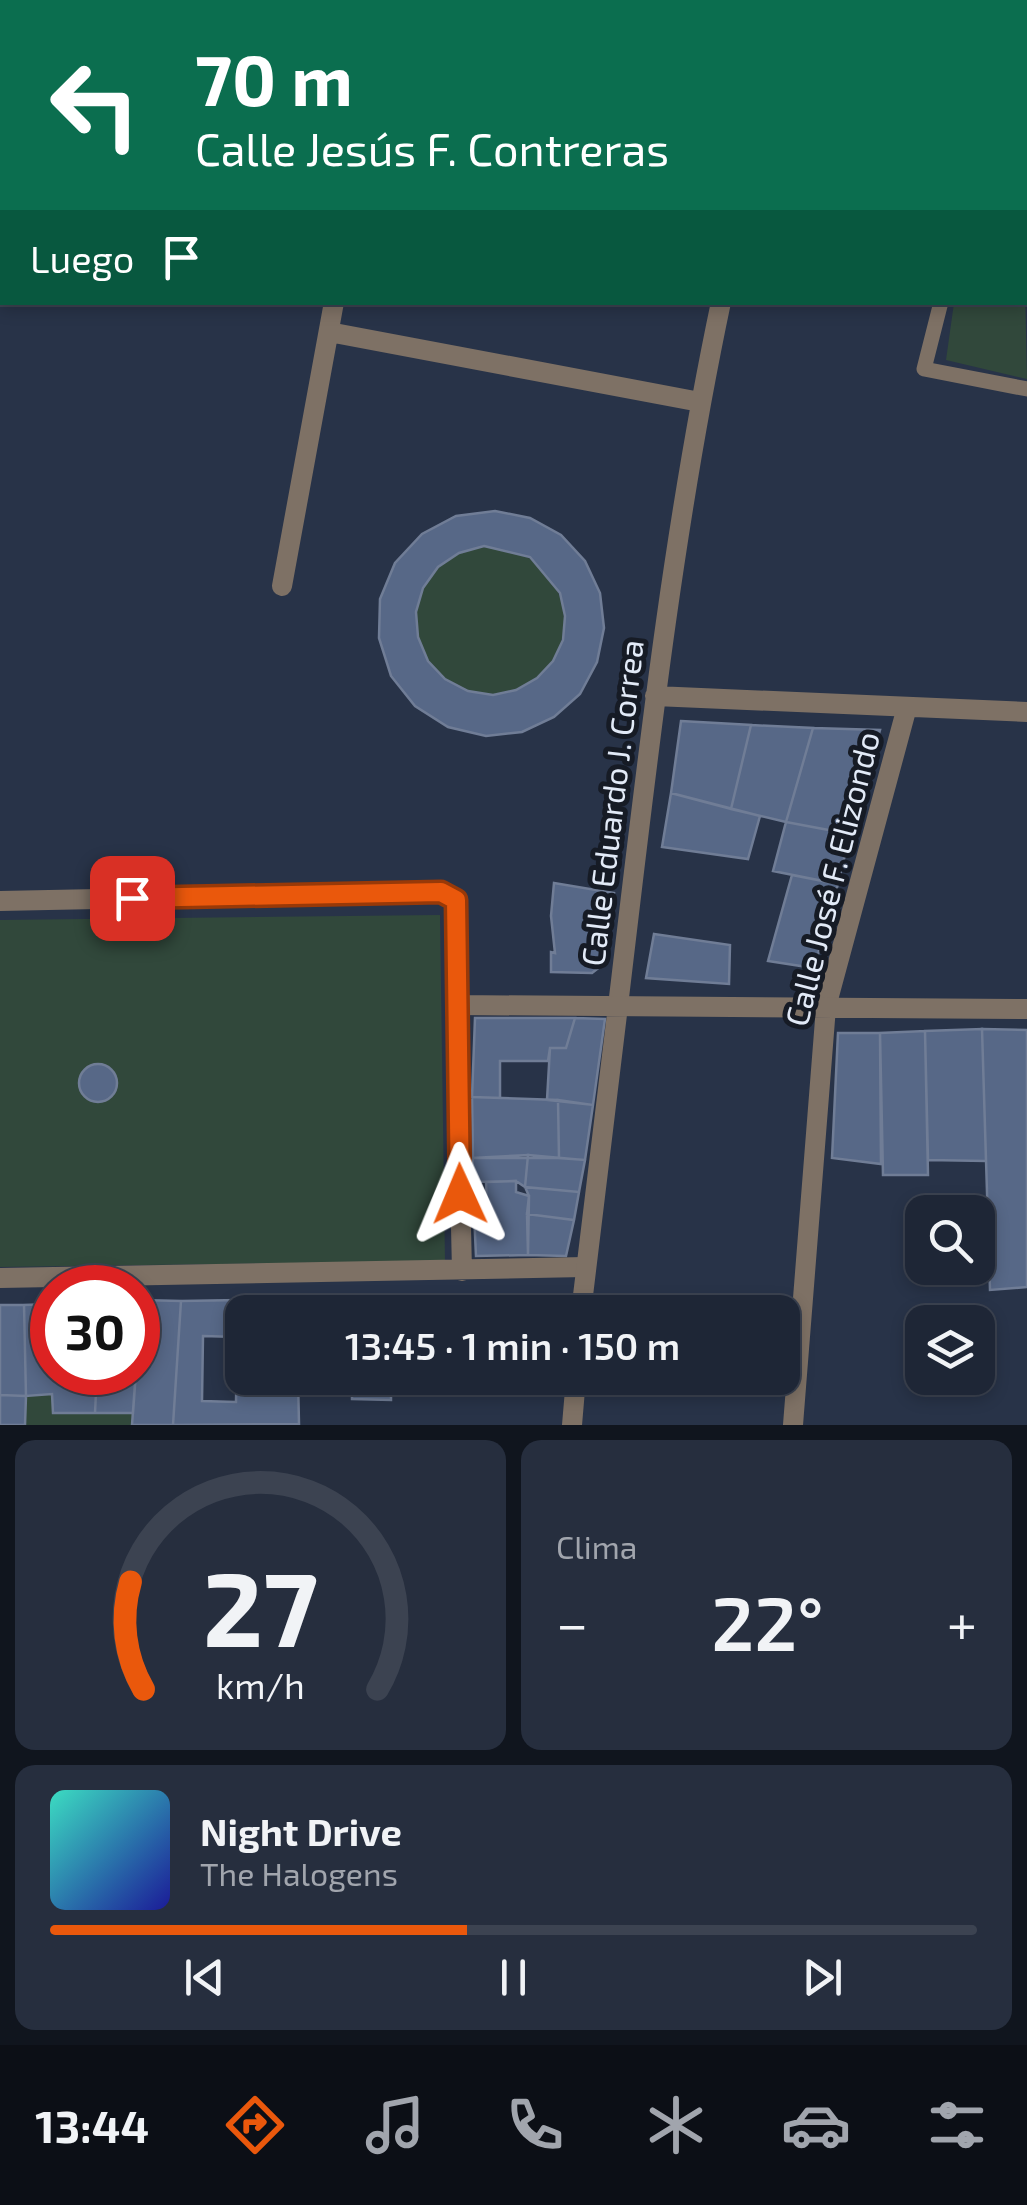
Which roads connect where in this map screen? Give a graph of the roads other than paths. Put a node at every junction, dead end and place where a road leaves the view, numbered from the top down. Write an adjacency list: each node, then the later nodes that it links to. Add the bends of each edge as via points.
1 (334, 305): 4 (street)
2 (721, 305): 6 (street, Calle Eduardo J. Correa)
3 (940, 305): 5 (lane, via 924,370)
4 (329, 332): 6 (street); 7 (street)
5 (1027, 389)
6 (700, 402): 8 (street, Calle Eduardo J. Correa)
7 (282, 586)
8 (655, 696): 9 (street); 13 (street, Calle Eduardo J. Correa)
9 (907, 707): 10 (street); 14 (street, Calle José F. Elizondo)
10 (1027, 712)
11 (0, 901): 12 (street, via 441,892 456,900)
12 (456, 1005): 13 (street); 17 (street)
13 (618, 1006): 14 (street); 16 (street, Calle Eduardo J. Correa)
14 (826, 1007): 15 (street); 22 (street, Calle José F. Elizondo)
15 (1027, 1009)
16 (585, 1267): 17 (street); 19 (street, Calle Eduardo J. Correa)
17 (462, 1271): 18 (street)
18 (0, 1278)
19 (583, 1295)
20 (575, 1395): 21 (street)
21 (572, 1425)
22 (793, 1425)

